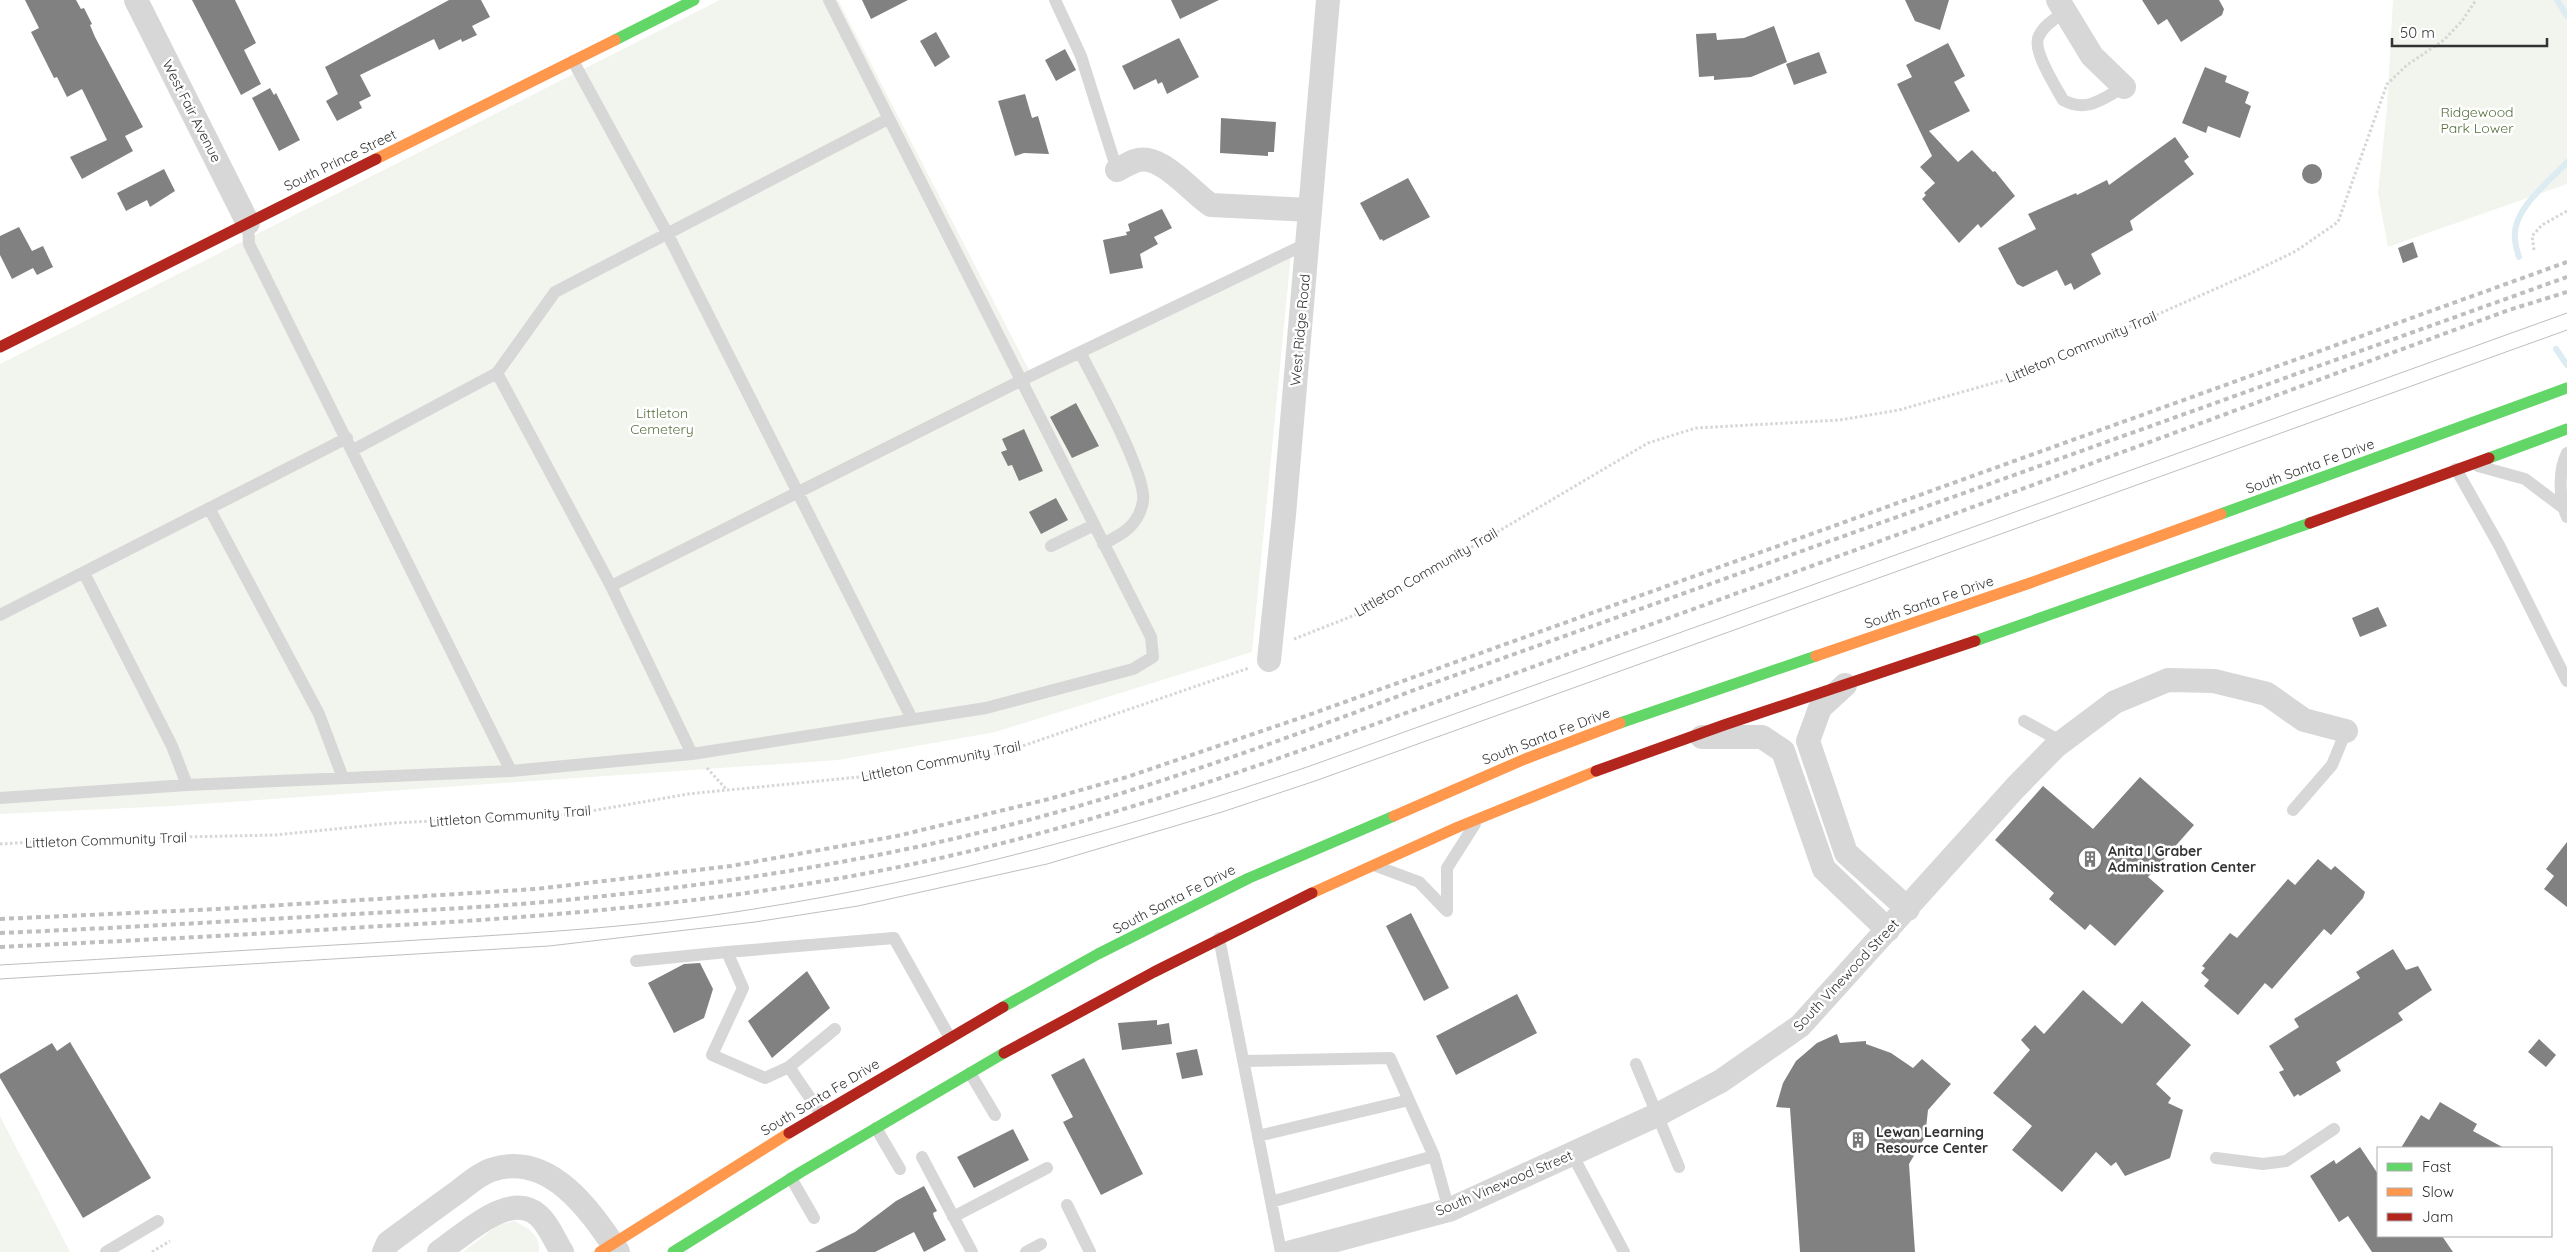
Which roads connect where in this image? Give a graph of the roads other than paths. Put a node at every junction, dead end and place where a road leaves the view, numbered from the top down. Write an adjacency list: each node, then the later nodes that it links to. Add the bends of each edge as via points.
1 (136, 0): 12 (street, West Fair Avenue)
2 (694, 0): 7 (main road, South Prince Street)
3 (829, 0): 9 (lane)
4 (1055, 0): 10 (lane, via 1081,56)
5 (1328, 0): 11 (street, West Ridge Road)
6 (2061, 6): 8 (street, via 2092,56); 8 (lane, via 2037,38 2038,51 2063,100 2082,107)
7 (573, 61): 12 (main road, South Prince Street); 13 (lane)
8 (2124, 88)
9 (888, 119): 13 (lane); 18 (lane)
10 (1117, 170): 11 (street, via 1136,160 1147,159 1167,168 1211,204)
11 (1310, 210): 14 (street, West Ridge Road)
12 (248, 222): 15 (main road, South Prince Street); 21 (lane, via 249,244)
13 (666, 233): 17 (lane, via 555,292); 26 (lane)
14 (1308, 243): 16 (lane); 35 (street, West Ridge Road)
15 (0, 347)
16 (1080, 352): 18 (lane); 30 (lane, via 1139,473 1143,499 1126,533)
17 (497, 373): 22 (lane); 33 (lane)
18 (1020, 381): 26 (lane); 29 (lane)
19 (2567, 388): 57 (main road, South Santa Fe Drive, via 2186,527 1620,723 1525,759 1250,878 1098,954)
20 (2567, 429): 24 (main road)
21 (347, 438): 22 (lane); 27 (lane)
22 (353, 450): 44 (lane)
23 (2567, 453): 28 (lane, via 2562,464)
24 (2471, 464): 25 (main road); 28 (lane, via 2525,479)
25 (2456, 469): 36 (lane, via 2500,545); 37 (main road, via 2042,618)
26 (796, 492): 33 (lane); 38 (lane)
27 (209, 508): 32 (lane); 45 (lane, via 319,714)
28 (2565, 512)
29 (1094, 525): 30 (lane); 31 (lane)
30 (1103, 544): 38 (lane, via 1151,637 1152,657 1133,669 986,708)
31 (1051, 546)
32 (84, 573): 34 (lane); 46 (lane, via 172,746)
33 (611, 586): 43 (lane)
34 (0, 615)
35 (1269, 660)
36 (2567, 681)
37 (1846, 684): 41 (main road); 51 (street, via 1820,708 1808,741 1846,854)
38 (912, 719): 43 (lane)
39 (2024, 721): 42 (lane)
40 (2346, 731): 42 (street, South Vinewood Street, via 2304,720 2267,694 2214,681 2168,680 2115,702); 48 (lane, via 2332,765)
41 (1692, 737): 49 (main road); 52 (street, via 1762,737 1783,751 1824,869)
42 (2062, 742): 51 (street, South Vinewood Street, via 2015,788)
43 (692, 754): 44 (lane)
44 (511, 771): 45 (lane)
45 (343, 778): 46 (lane)
46 (187, 785): 47 (lane)
47 (0, 798)
48 (2293, 810)
49 (1478, 820): 50 (main road); 50 (lane, via 1447,868 1447,912 1419,882)
50 (1371, 865): 53 (main road)
51 (1908, 909): 52 (street, South Vinewood Street)
52 (1888, 930): 64 (street, South Vinewood Street, via 1800,1026 1721,1081)
53 (1219, 938): 58 (lane); 61 (main road, via 1117,990)
54 (727, 952): 55 (lane); 57 (lane, via 894,938); 60 (lane, via 742,988 712,1055 765,1078)
55 (636, 961)
56 (834, 1029): 60 (lane)
57 (950, 1038): 63 (main road, South Santa Fe Drive)
58 (1243, 1061): 62 (lane, via 1390,1058); 68 (lane)
59 (1636, 1064): 64 (lane)
60 (789, 1067): 63 (lane)
61 (970, 1073): 65 (lane); 66 (main road)
62 (1409, 1100): 68 (lane); 70 (lane)
63 (820, 1114): 84 (main road, South Santa Fe Drive)
64 (1659, 1114): 69 (street, South Vinewood Street); 73 (lane)
65 (994, 1115)
66 (876, 1128): 75 (lane); 76 (main road)
67 (2334, 1129): 72 (lane, via 2286,1161 2263,1164)
68 (1258, 1136): 77 (lane)
69 (1572, 1154): 79 (street, South Vinewood Street); 95 (lane)
70 (1434, 1156): 77 (lane); 79 (lane)
71 (922, 1157): 80 (lane)
72 (2216, 1158)
73 (1679, 1166)
74 (1048, 1168): 80 (lane)
75 (900, 1169)
76 (791, 1178): 81 (lane); 89 (main road)
77 (1271, 1202): 93 (lane)
78 (1067, 1205): 92 (lane)
79 (1449, 1210): 94 (street, South Vinewood Street)
80 (953, 1217): 90 (lane)
81 (814, 1218)
82 (158, 1221): 85 (lane)
83 (1041, 1244): 91 (lane)
84 (610, 1249): 86 (street, via 562,1183 524,1166 490,1171 474,1180 388,1243)
85 (106, 1252)
86 (384, 1252)
87 (439, 1252): 88 (street, via 496,1212 512,1206 528,1208 540,1217)
88 (562, 1252)
89 (673, 1252)
90 (972, 1252)
91 (1026, 1252)
92 (1090, 1252)
93 (1281, 1252)
94 (1291, 1252)
95 (1624, 1252)

